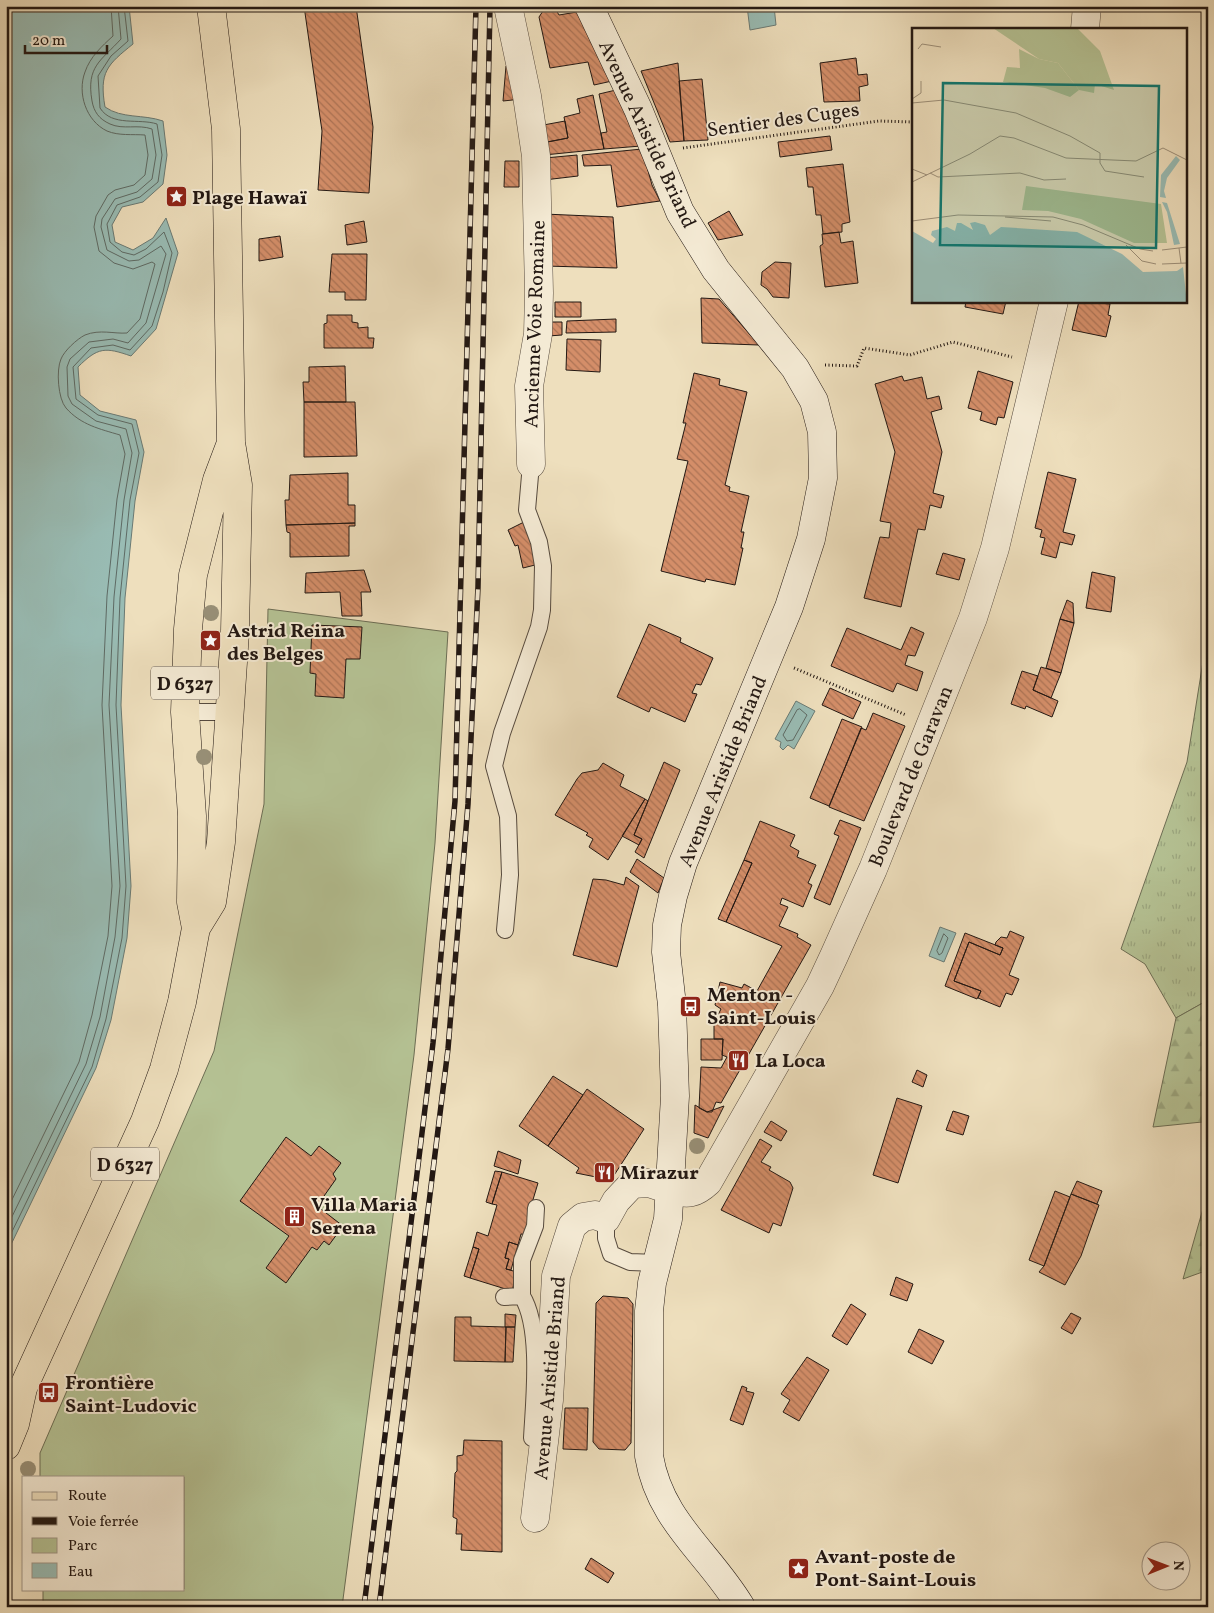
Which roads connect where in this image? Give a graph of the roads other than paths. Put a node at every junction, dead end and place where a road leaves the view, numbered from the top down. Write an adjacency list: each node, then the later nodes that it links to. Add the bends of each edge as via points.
1 (211, 6): 7 (main road, D 6327, via 226,128)
2 (508, 6): 8 (street, Ancienne Voie Romaine, via 536,156 539,293 538,334 529,386)
3 (589, 6): 13 (street, Avenue Aristide Briand, via 657,152 680,212 716,270 795,368 814,401 822,432 823,478 811,539 789,607 683,863 672,903 666,952 675,1087)
4 (1087, 6): 5 (street)
5 (1085, 28)
6 (1054, 302): 13 (street, Boulevard de Garavan, via 995,548 972,618 872,868 820,986 708,1182 696,1192 686,1194)
7 (231, 443): 9 (main road, D 6327, via 216,480 194,575); 10 (main road, D 6327, via 238,485 235,632)
8 (531, 464): 12 (lane, via 526,510 539,542 543,566 542,610 494,766 508,816 510,874)
9 (185, 712): 10 (lane); 11 (main road, D 6327, via 192,816 191,902)
10 (229, 712): 11 (main road, D 6327, via 220,842 212,902)
11 (196, 928): 19 (main road, D 6327, via 182,1002 164,1069 145,1121)
12 (505, 930)
13 (670, 1190): 15 (street, via 649,1183 632,1184 616,1201); 16 (street, via 668,1219)
14 (536, 1208): 17 (lane, via 535,1226 522,1260)
15 (606, 1220): 16 (lane, via 606,1238 611,1254 630,1262); 21 (street, Avenue Aristide Briand, via 595,1215 583,1217 572,1226 556,1276)
16 (657, 1263): 23 (street, via 650,1310 649,1456 653,1480 671,1516 727,1584)
17 (522, 1296): 18 (lane); 21 (lane, via 528,1304 533,1334 532,1460)
18 (504, 1297)
19 (15, 1395): 20 (main road, D 6327, via 15,1424)
20 (6, 1446)
21 (543, 1467): 22 (street, Avenue Aristide Briand)
22 (535, 1518)
23 (741, 1607)

